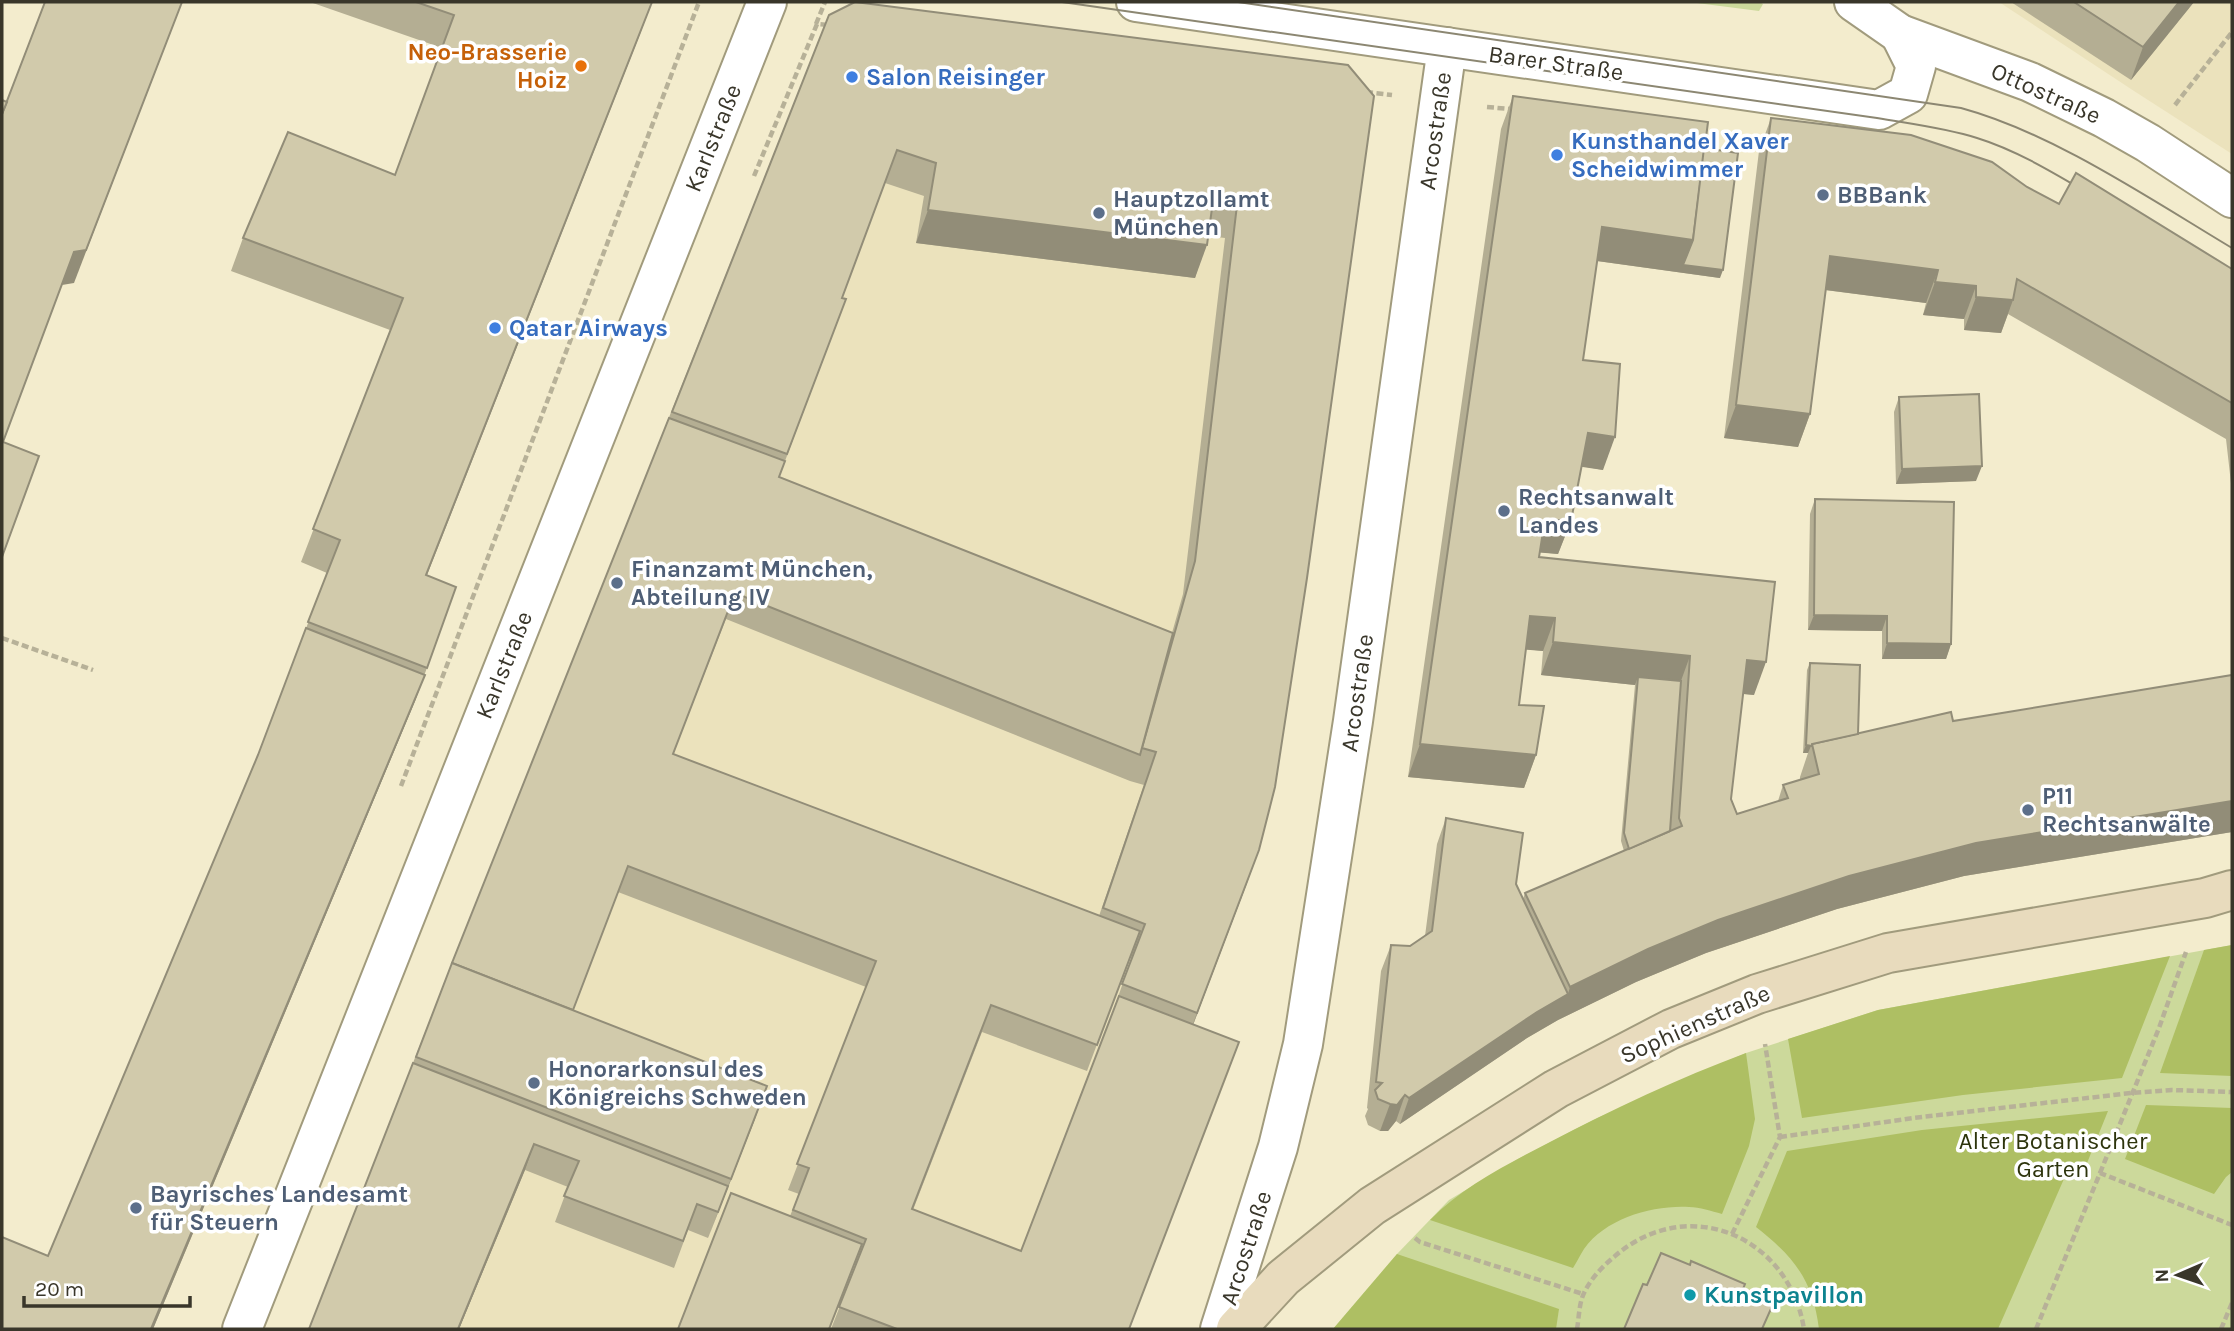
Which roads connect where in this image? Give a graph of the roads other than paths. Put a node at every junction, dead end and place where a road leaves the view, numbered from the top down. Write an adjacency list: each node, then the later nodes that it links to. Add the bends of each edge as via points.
1 (767, 2): 8 (street, Karlstraße)
2 (1136, 2): 5 (street, Barer Straße)
3 (1854, 2): 4 (street, Ottostraße)
4 (1900, 34): 5 (street, Barer Straße, via 1916,66 1908,94 1878,110); 6 (street, Ottostraße, via 2062,96 2148,143)
5 (1447, 47): 9 (street, Arcostraße, via 1305,1032 1278,1147)
6 (2232, 198)
7 (2232, 890): 10 (street, Sophienstraße, via 1888,953 1757,993 1671,1029 1556,1089 1372,1206 1283,1278)
8 (242, 1329)
9 (1220, 1329)
10 (1236, 1329)

